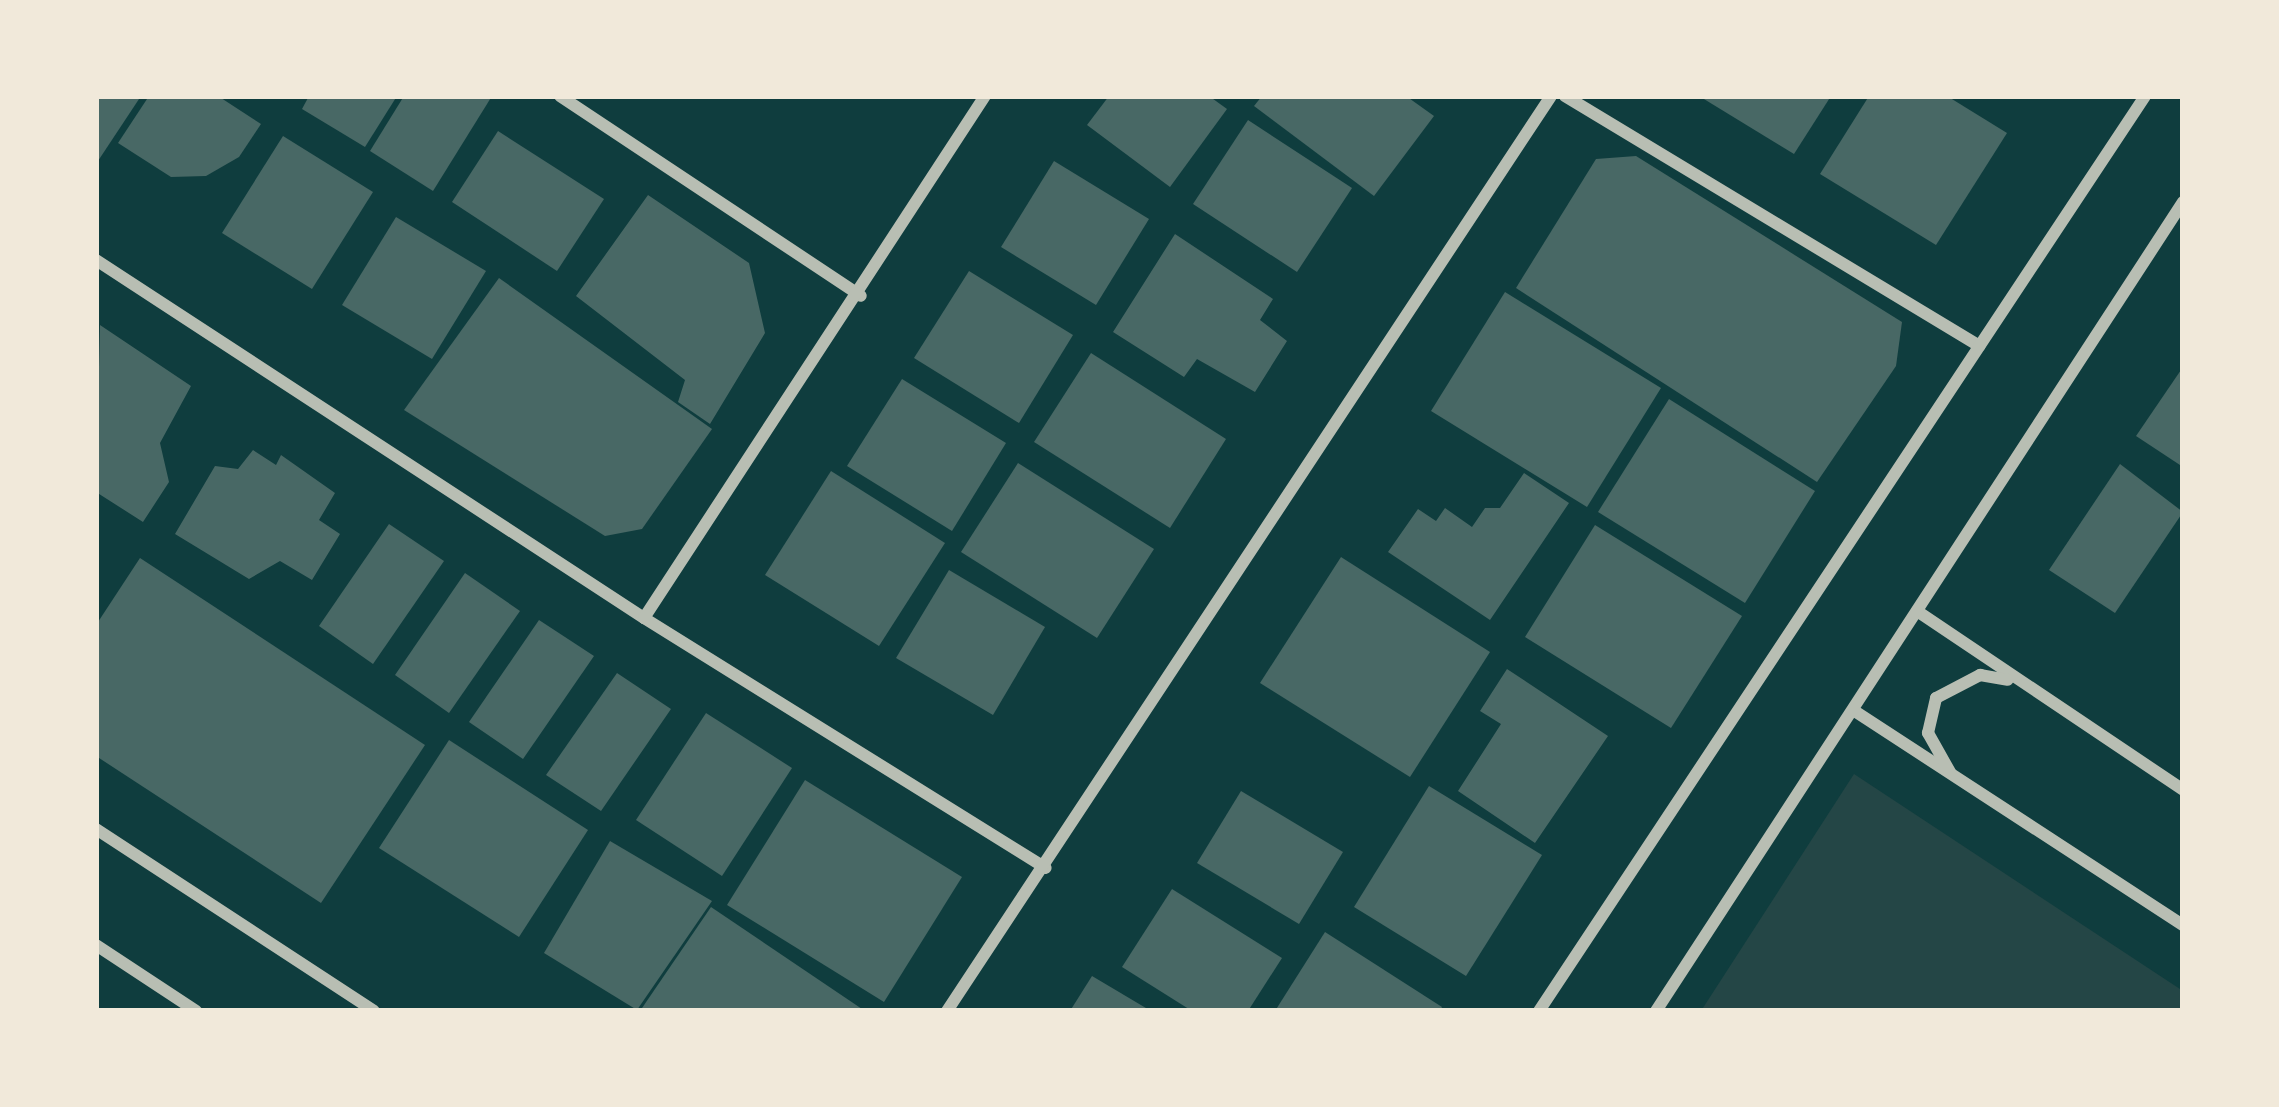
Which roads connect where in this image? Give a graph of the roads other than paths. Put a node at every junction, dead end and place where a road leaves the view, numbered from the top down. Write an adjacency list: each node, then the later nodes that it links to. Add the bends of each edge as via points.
1 (560, 96): 8 (street)
2 (985, 96): 8 (street)
3 (1551, 96): 17 (street)
4 (1565, 96): 9 (street)
5 (2145, 96): 9 (street)
6 (2183, 202): 10 (street)
7 (96, 260): 11 (street)
8 (860, 296): 11 (street)
9 (1980, 346): 23 (street)
10 (1916, 611): 12 (street); 13 (street)
11 (644, 618): 17 (street)
12 (2015, 681): 14 (street, via 1980,675 1936,698 1928,734); 15 (street)
13 (1852, 710): 14 (street); 24 (street)
14 (1954, 778): 18 (street)
15 (2183, 790)
16 (96, 829): 21 (street)
17 (1046, 868): 22 (street)
18 (2183, 925)
19 (96, 945): 20 (street)
20 (196, 1011)
21 (374, 1011)
22 (947, 1011)
23 (1539, 1011)
24 (1656, 1011)

